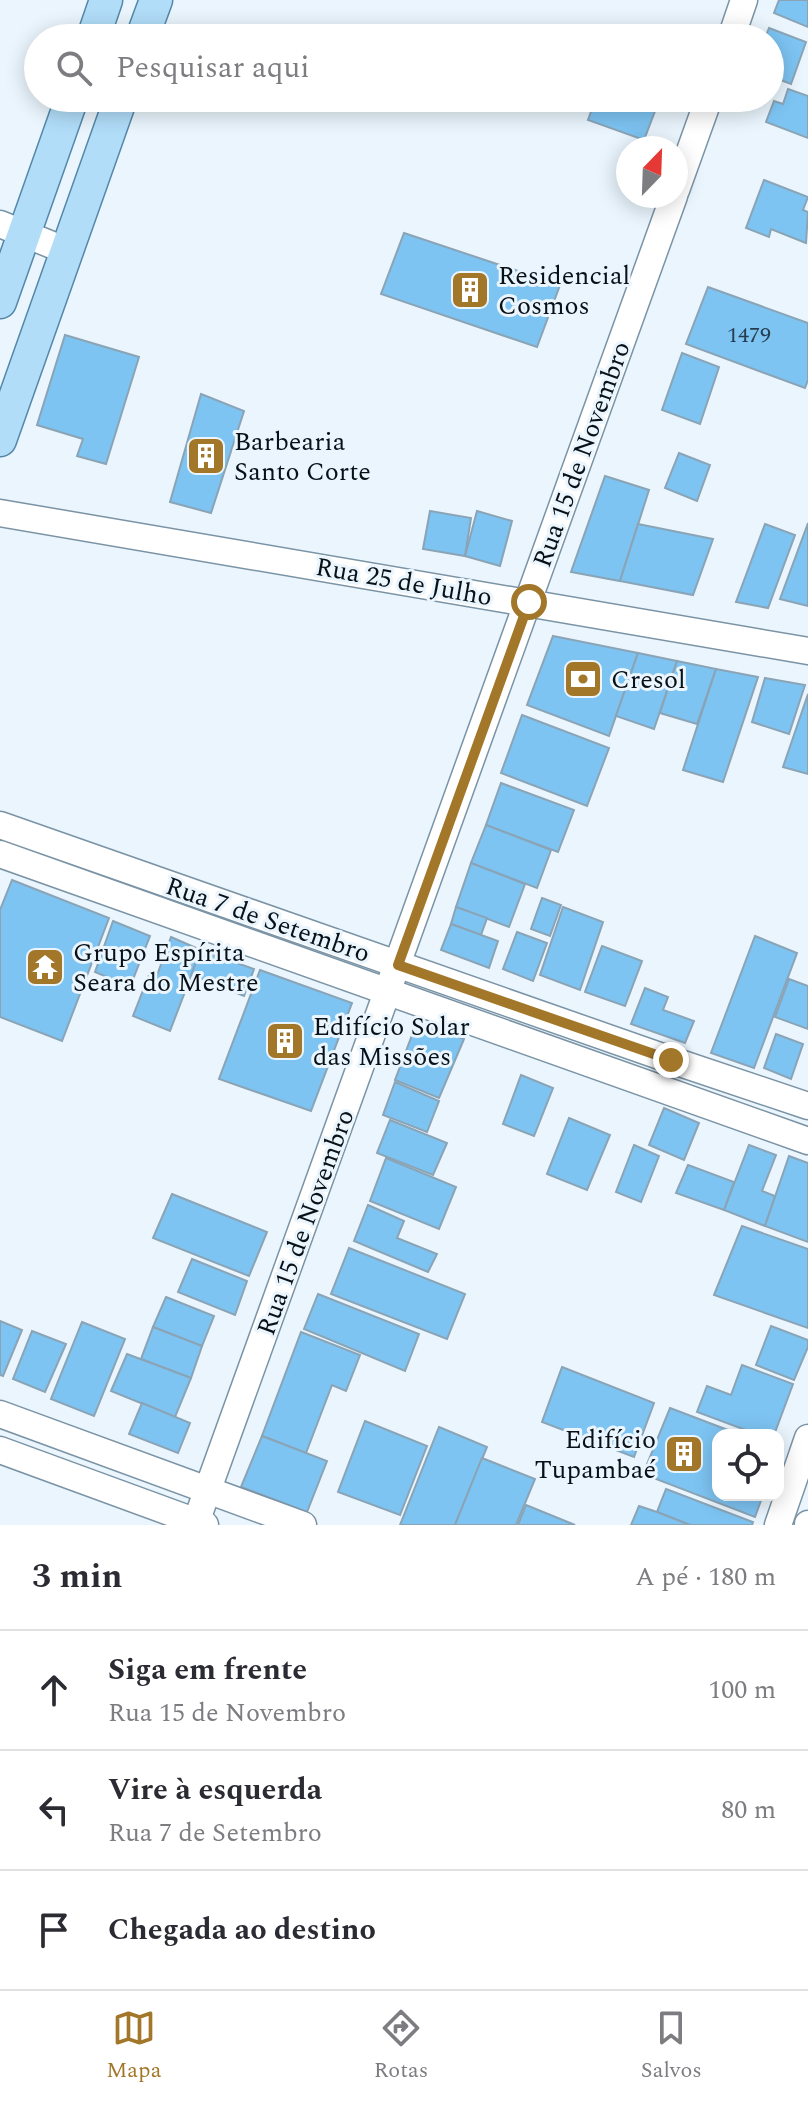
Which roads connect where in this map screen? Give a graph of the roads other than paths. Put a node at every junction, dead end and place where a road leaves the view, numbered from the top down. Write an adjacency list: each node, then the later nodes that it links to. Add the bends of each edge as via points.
1 (106, 0): 4 (main road)
2 (156, 0): 5 (main road)
3 (744, 0): 6 (street)
4 (98, 24)
5 (147, 24)
6 (736, 24)
7 (66, 112): 12 (main road)
8 (116, 112): 13 (main road)
9 (704, 112): 10 (street, Rua 15 de Novembro)
10 (688, 157)
11 (670, 208): 17 (street, Rua 15 de Novembro)
12 (12, 229): 13 (street); 14 (main road)
13 (67, 251): 15 (main road)
14 (0, 302)
15 (0, 440)
16 (0, 513): 17 (street, Rua 25 de Julho)
17 (529, 602): 18 (street, Rua 25 de Julho); 23 (street, Rua 15 de Novembro)
18 (808, 651)
19 (0, 825): 21 (street, Rua 7 de Setembro)
20 (0, 854): 22 (street, Rua 7 de Setembro)
21 (84, 854): 22 (street); 23 (street, Rua 7 de Setembro)
22 (72, 880): 24 (street, Rua 7 de Setembro)
23 (398, 965): 24 (street, Rua 15 de Novembro); 25 (street, Rua 7 de Setembro)
24 (388, 993): 26 (street, Rua 7 de Setembro); 32 (street, Rua 15 de Novembro)
25 (671, 1060): 26 (street); 27 (street, Rua 7 de Setembro)
26 (662, 1090): 28 (street, Rua 7 de Setembro)
27 (808, 1106)
28 (808, 1141)
29 (0, 1414): 32 (street)
30 (808, 1438): 35 (street)
31 (0, 1450): 33 (street)
32 (207, 1490): 33 (street, Rua 15 de Novembro); 34 (street)
33 (199, 1524)
34 (303, 1525)
35 (778, 1525)

